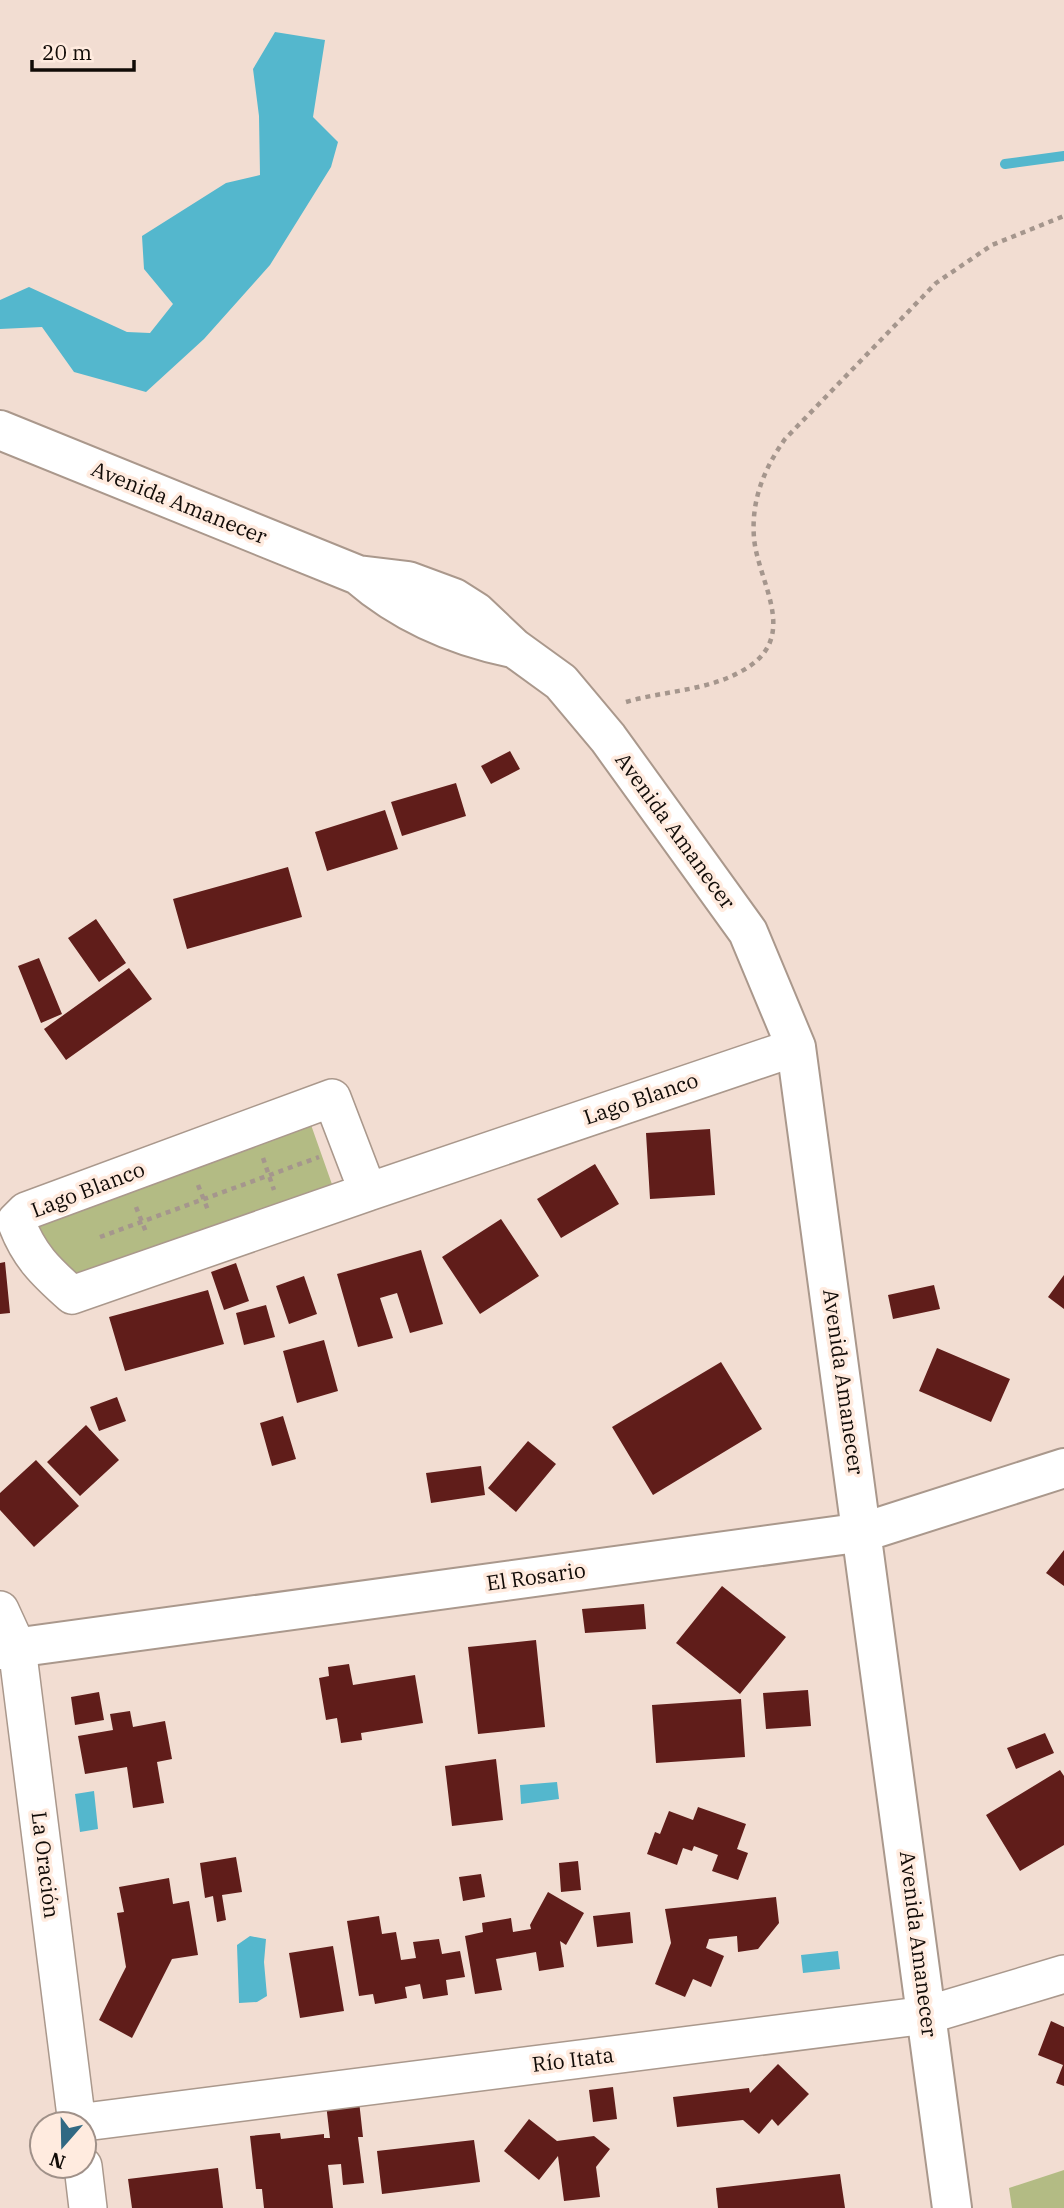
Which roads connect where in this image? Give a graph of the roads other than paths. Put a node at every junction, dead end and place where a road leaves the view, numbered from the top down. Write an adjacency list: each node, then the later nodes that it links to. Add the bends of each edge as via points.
1 (0, 430): 2 (street, Avenida Amanecer, via 358,575 401,607 436,625 514,648 561,682 748,932)
2 (796, 1047): 3 (street, Lago Blanco); 5 (street, Avenida Amanecer)
3 (368, 1192): 3 (street, Lago Blanco, via 72,1295 39,1267 16,1221 26,1211 332,1098)
4 (1064, 1468): 5 (street, El Rosario)
5 (864, 1532): 7 (street, El Rosario); 9 (street, Avenida Amanecer)
6 (0, 1610): 7 (street, La Oración)
7 (9, 1648): 10 (street, La Oración)
8 (1064, 1974): 9 (street, Río Itata)
9 (927, 2015): 11 (street, Río Itata); 14 (street, Avenida Amanecer)
10 (75, 2110)
11 (98, 2121)
12 (85, 2180): 13 (street)
13 (88, 2208)
14 (952, 2208)

